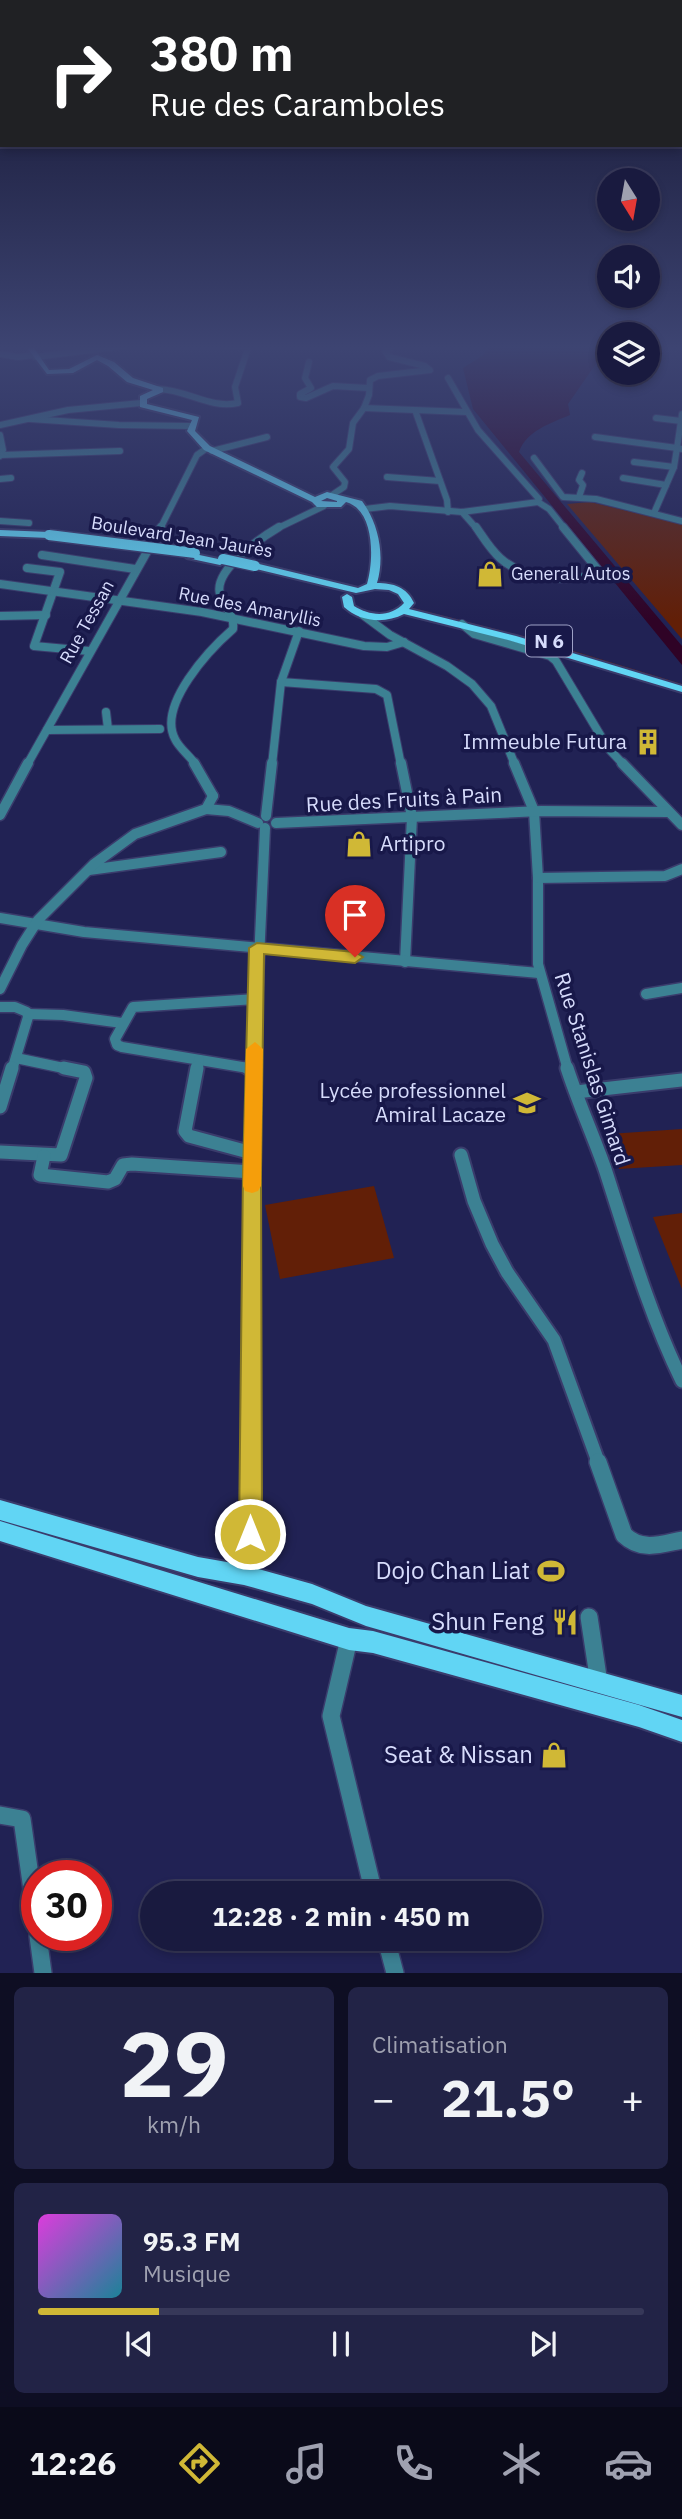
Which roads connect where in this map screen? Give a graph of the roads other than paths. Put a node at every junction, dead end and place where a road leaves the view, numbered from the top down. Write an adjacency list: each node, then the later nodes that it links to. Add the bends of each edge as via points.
1 (195, 437): 8 (main road)
2 (350, 437): 22 (street, via 345,456 334,467 345,482)
3 (425, 437): 19 (street)
4 (484, 437): 24 (street)
5 (595, 437): 7 (street)
6 (267, 438): 8 (street)
7 (679, 449): 13 (street)
8 (209, 450): 23 (main road); 35 (street, Rue Tessan, via 197,455)
9 (120, 451): 10 (street)
10 (1, 453)
11 (534, 458): 21 (street, via 563,497)
12 (635, 462): 13 (street)
13 (674, 467): 20 (street)
14 (582, 473): 21 (street)
15 (387, 477): 19 (street)
16 (11, 478): 18 (street)
17 (623, 478): 20 (street)
18 (0, 479)
19 (440, 481): 26 (street)
20 (666, 485): 28 (street)
21 (579, 497): 28 (street)
22 (338, 499): 23 (main road); 25 (main road)
23 (319, 501): 45 (street, via 271,532 221,578 219,589)
24 (538, 502): 27 (street); 27 (street, via 549,509 597,574 561,579 510,565)
25 (364, 508): 26 (street); 36 (main road, via 374,533)
26 (448, 512): 27 (street)
27 (462, 512)
28 (654, 513): 30 (street)
29 (0, 521): 31 (street)
30 (682, 521)
31 (29, 523)
32 (0, 534): 39 (main road, Boulevard Jean Jaurès, bridge, via 192,554)
33 (42, 555): 35 (street)
34 (27, 568): 38 (street, via 60,572)
35 (135, 569): 40 (street, Rue Tessan)
36 (373, 581): 39 (main road, N 6); 41 (main road, N 6, via 404,593)
37 (0, 583): 38 (street, Rue des Amaryllis)
38 (50, 590): 40 (street, Rue des Amaryllis); 42 (street)
39 (352, 593): 43 (main road, via 349,607)
40 (118, 600): 45 (street, Rue des Amaryllis); 51 (street, Rue Tessan)
41 (403, 609): 43 (main road, N 6); 46 (main road, N 6); 48 (street, via 388,620 390,629); 52 (main road, N 6)
42 (46, 615): 44 (street); 51 (street, via 34,646)
43 (363, 615): 48 (street, Rue Stanislas Gimard)
44 (0, 616)
45 (233, 617): 47 (street, Rue des Amaryllis); 59 (street, via 233,629 194,670 174,708 171,724 174,739)
46 (462, 624): 54 (main road, N 6); 63 (street, via 474,634 554,659 608,748)
47 (299, 631): 49 (street, Rue des Amaryllis); 53 (street)
48 (404, 642): 49 (street, Rue des Amaryllis); 50 (street, Rue Stanislas Gimard)
49 (376, 646): 50 (street, Rue des Amaryllis)
50 (418, 649): 62 (street, Rue Stanislas Gimard, via 486,698)
51 (89, 651): 58 (street, Rue Tessan)
52 (682, 680)
53 (281, 682): 65 (street, via 376,689 387,695); 66 (street)
54 (682, 689)
55 (106, 712): 56 (street)
56 (108, 729): 57 (street); 58 (street)
57 (160, 729)
58 (47, 730): 64 (street, Rue Tessan)
59 (213, 796): 60 (street); 61 (street, via 226,803)
60 (206, 809): 61 (street); 70 (street, via 135,834)
61 (229, 811): 66 (street)
62 (534, 811): 63 (street, Rue des Fruits à Pain); 65 (street, Rue des Fruits à Pain); 71 (street, Rue Stanislas Gimard)
63 (668, 812): 67 (street)
64 (0, 815)
65 (412, 817): 66 (street, Rue des Fruits à Pain, via 276,823 274,818); 75 (street)
66 (263, 822): 74 (street)
67 (682, 825)
68 (221, 852): 70 (street)
69 (682, 869): 71 (street, via 665,876)
70 (89, 870): 73 (street)
71 (538, 878): 76 (street, Rue Stanislas Gimard)
72 (0, 918): 73 (street)
73 (35, 925): 74 (street); 78 (street)
74 (257, 948): 75 (street); 80 (street)
75 (405, 962): 76 (street)
76 (539, 972): 88 (street, Rue Stanislas Gimard)
77 (682, 988): 79 (street)
78 (0, 989)
79 (646, 994)
80 (256, 999): 83 (street, via 133,1007); 86 (street)
81 (0, 1007): 82 (street, via 15,1007)
82 (28, 1014): 83 (street); 84 (street)
83 (122, 1023): 85 (street, via 117,1045)
84 (16, 1058): 89 (street); 93 (street, via 87,1074 64,1151 56,1157)
85 (199, 1060): 86 (street); 91 (street, via 185,1131 189,1136)
86 (254, 1069): 91 (street)
87 (682, 1080): 88 (street)
88 (576, 1092): 95 (street, Rue Stanislas Gimard, via 623,1232)
89 (0, 1107)
90 (0, 1152): 93 (street)
91 (252, 1153): 94 (street)
92 (461, 1155): 98 (street, via 486,1234 554,1340 624,1535 641,1548)
93 (44, 1156): 94 (street, via 40,1175 108,1182 123,1165 132,1164)
94 (252, 1172): 99 (street, via 250,1534)
95 (682, 1381)
96 (0, 1510): 99 (main road, via 198,1567)
97 (0, 1531): 101 (main road)
98 (682, 1540)
99 (244, 1575): 102 (main road, via 312,1594 366,1616)
100 (589, 1617): 102 (street)
101 (349, 1639): 104 (main road); 107 (street, via 331,1716)
102 (599, 1683): 103 (main road)
103 (682, 1706)
104 (682, 1731)
105 (0, 1815): 106 (street, via 22,1819)
106 (28, 1860)
107 (371, 1881)
108 (40, 1951): 110 (street)
109 (389, 1951): 111 (street)
110 (43, 1973)
111 (395, 1973)

